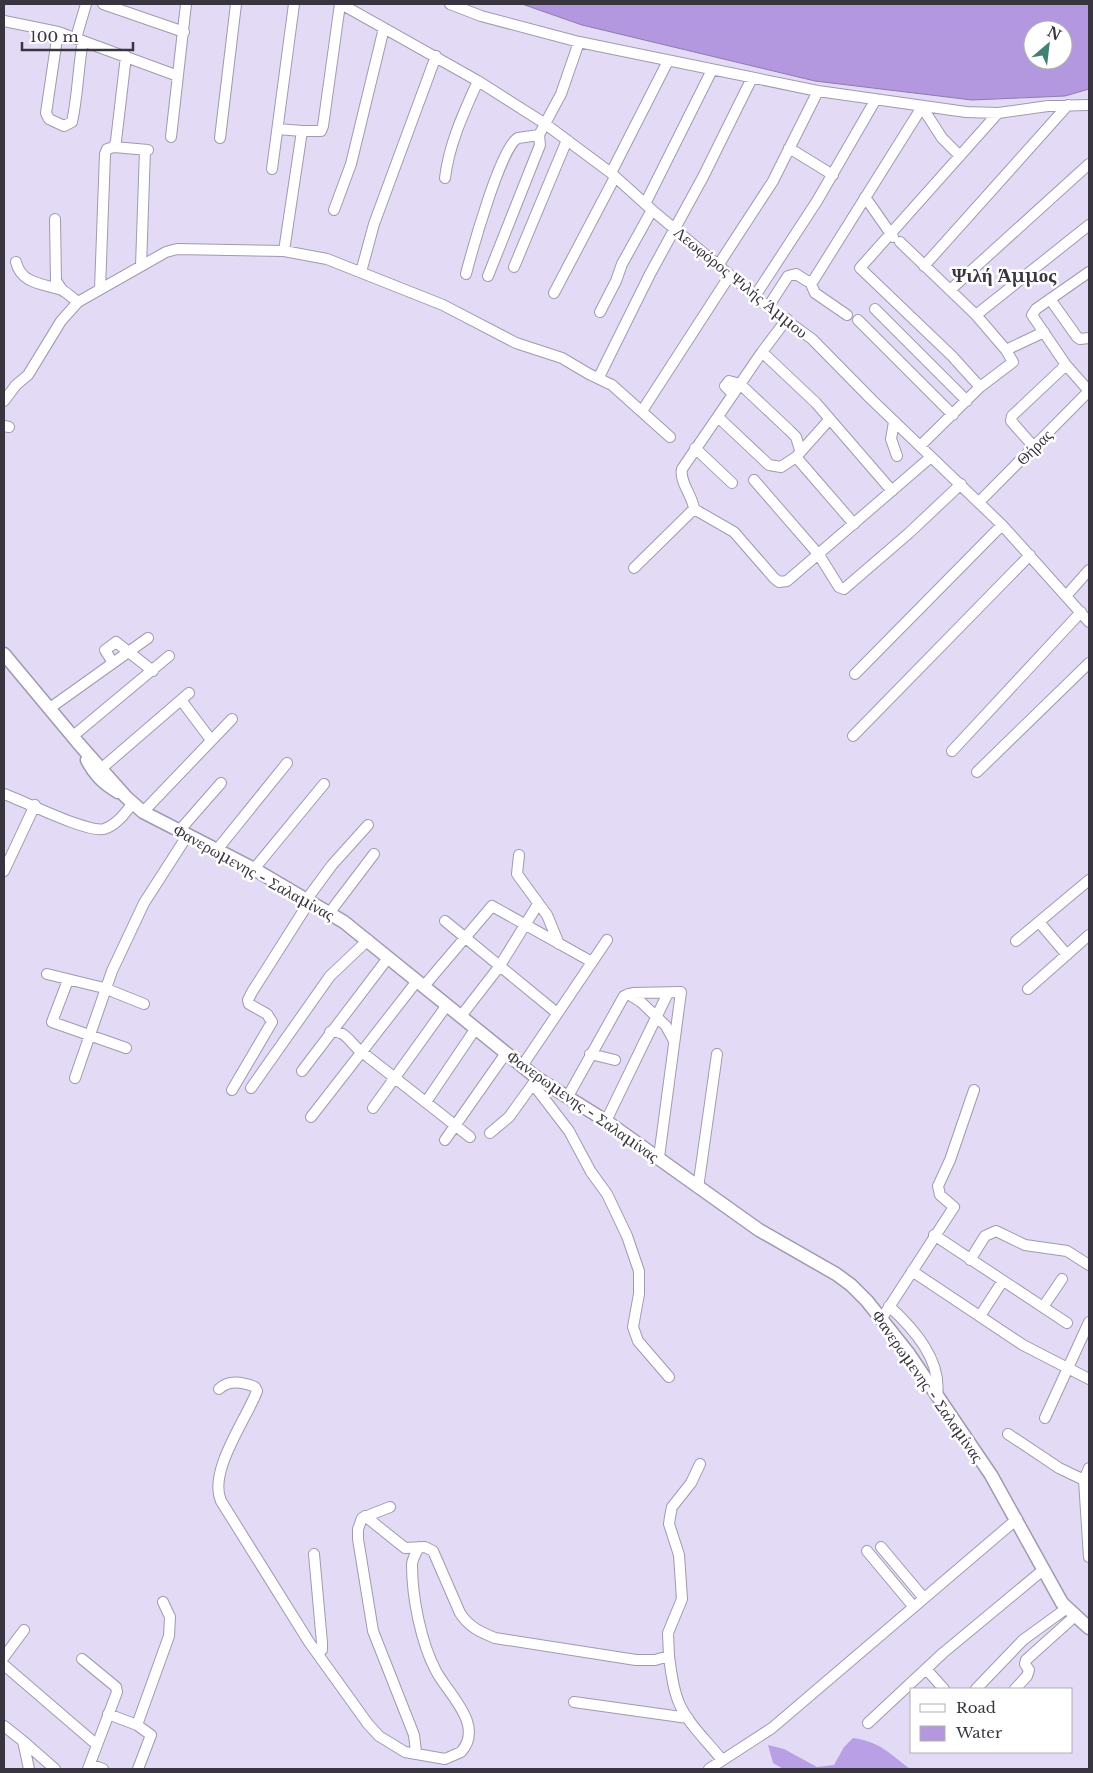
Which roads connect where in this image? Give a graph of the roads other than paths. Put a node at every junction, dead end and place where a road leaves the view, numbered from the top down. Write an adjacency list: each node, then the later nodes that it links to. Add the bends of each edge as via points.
1 (86, 4): 12 (street)
2 (102, 4): 11 (street)
3 (186, 4): 11 (street)
4 (236, 4): 32 (street)
5 (294, 4): 28 (street)
6 (341, 4): 9 (street, Λεωφόρος Ψιλής Άμμου); 29 (street, via 324,126 321,131)
7 (450, 4): 13 (street, via 481,16)
8 (4, 21): 10 (street)
9 (384, 28): 15 (street, Λεωφόρος Ψιλής Άμμου); 44 (street, via 351,164)
10 (58, 32): 12 (street); 12 (street, via 46,113 49,119 64,126 72,122 74,113)
11 (184, 32): 18 (street)
12 (80, 39): 14 (street)
13 (579, 42): 16 (street); 27 (street, via 561,94)
14 (126, 56): 18 (street); 34 (street)
15 (436, 56): 20 (street, Λεωφόρος Ψιλής Άμμου); 57 (street, via 374,224)
16 (668, 61): 17 (street); 39 (street)
17 (712, 70): 19 (street); 43 (street)
18 (178, 76): 31 (street)
19 (752, 78): 21 (street); 47 (street)
20 (478, 81): 27 (street, Λεωφόρος Ψιλής Άμμου); 41 (street, via 446,164)
21 (818, 91): 22 (street); 35 (street)
22 (876, 99): 25 (street); 40 (street)
23 (1068, 105): 24 (street); 26 (street); 51 (street)
24 (1089, 105)
25 (922, 107): 26 (street); 36 (street, via 942,138); 42 (street)
26 (998, 113): 36 (street)
27 (544, 123): 30 (street); 33 (street, Λεωφόρος Ψιλής Άμμου)
28 (278, 129): 29 (street); 38 (street)
29 (302, 131): 50 (street)
30 (539, 135): 58 (street, via 514,139 486,204); 61 (street, via 540,145)
31 (171, 137)
32 (220, 138)
33 (567, 140): 39 (street, Λεωφόρος Ψιλής Άμμου); 56 (street)
34 (114, 148): 54 (street, via 147,150); 63 (street, via 107,149 104,154)
35 (789, 148): 40 (street); 53 (street, via 759,204)
36 (960, 156): 48 (street)
37 (1089, 164): 64 (street)
38 (272, 169)
39 (613, 175): 43 (street, Λεωφόρος Ψιλής Άμμου); 66 (street)
40 (833, 175): 67 (street)
41 (445, 178)
42 (865, 197): 48 (street); 62 (street)
43 (648, 207): 47 (street, Λεωφόρος Ψιλής Άμμου); 72 (street)
44 (334, 210)
45 (54, 219): 65 (street, via 56,281)
46 (1089, 225): 73 (street)
47 (676, 230): 53 (street, Λεωφόρος Ψιλής Άμμου); 82 (street, via 650,274)
48 (889, 234): 49 (street); 86 (street, via 861,264 862,272 922,326)
49 (900, 242): 51 (street); 55 (street)
50 (284, 251): 54 (street, via 172,250); 57 (street, via 327,259)
51 (930, 257): 55 (street)
52 (16, 262): 65 (street, via 27,278)
53 (718, 264): 60 (street, Λεωφόρος Ψιλής Άμμου)
54 (141, 266): 63 (street)
55 (924, 266): 64 (street)
56 (514, 267)
57 (361, 272): 82 (street, via 443,305 516,343 551,352)
58 (466, 274)
59 (1089, 274): 68 (street)
60 (730, 275): 67 (street, Λεωφόρος Ψιλής Άμμου); 90 (street)
61 (488, 276)
62 (810, 282): 70 (street, via 796,274 788,276); 74 (street, via 815,293)
63 (100, 289): 69 (street)
64 (950, 290): 73 (street)
65 (63, 291): 69 (street)
66 (554, 293)
67 (755, 296): 70 (street, Λεωφόρος Ψιλής Άμμου)
68 (1050, 299): 77 (street, via 1036,308 1032,315); 78 (street, via 1080,339)
69 (78, 302): 85 (street, via 61,321 28,375)
70 (768, 306): 75 (street, Λεωφόρος Ψιλής Άμμου)
71 (875, 309): 88 (street)
72 (600, 312)
73 (976, 315): 79 (street)
74 (847, 316)
75 (787, 319): 80 (street); 94 (street, Λεωφόρος Ψιλής Άμμου, via 812,339)
76 (858, 320): 91 (street)
77 (1044, 332): 79 (street); 81 (street)
78 (1089, 338)
79 (1006, 350): 86 (street, via 1012,358 1011,365)
80 (762, 352): 83 (street); 93 (street, via 816,403)
81 (1066, 365): 87 (street); 97 (street, via 1012,416 1011,421)
82 (599, 377): 90 (street, via 621,391)
83 (740, 384): 92 (street, via 726,383 733,394); 99 (street, via 796,437)
84 (4, 385): 85 (street)
85 (16, 385): 89 (street)
86 (980, 386): 88 (street)
87 (1089, 391): 97 (street, Θήρας)
88 (967, 401): 91 (street)
89 (4, 402)
90 (642, 411): 95 (street)
91 (953, 415): 96 (street)
92 (718, 417): 98 (street); 99 (street, via 770,465 781,467)
93 (829, 420): 99 (street); 105 (street)
94 (894, 422): 96 (street, Λεωφόρος Ψιλής Άμμου); 100 (street, via 890,439)
95 (670, 437)
96 (920, 446): 101 (street, Λεωφόρος Ψιλής Άμμου)
97 (1034, 446): 106 (street, Θήρας)
98 (695, 448): 103 (street); 107 (street, via 681,473 694,500)
99 (798, 454): 108 (street)
100 (897, 456)
101 (931, 457): 104 (street, Λεωφόρος Ψιλής Άμμου); 105 (street)
102 (754, 480): 111 (street)
103 (732, 483)
104 (961, 484): 106 (street, Λεωφόρος Ψιλής Άμμου); 111 (street, via 844,589 839,587)
105 (892, 491): 108 (street)
106 (980, 502): 109 (street, Λεωφόρος Ψιλής Άμμου)
107 (694, 509): 111 (street, via 734,532 779,582 787,580); 112 (street)
108 (854, 524): 111 (street)
109 (1002, 525): 110 (street, Λεωφόρος Ψιλής Άμμου); 124 (street)
110 (1030, 554): 114 (street, Λεωφόρος Ψιλής Άμμου); 129 (street)
111 (819, 555)
112 (634, 568)
113 (1089, 570): 114 (street)
114 (1066, 596): 115 (street, Λεωφόρος Ψιλής Άμμου)
115 (1081, 612): 116 (street, Λεωφόρος Ψιλής Άμμου); 132 (street)
116 (1089, 622)
117 (148, 638): 118 (street)
118 (129, 652): 121 (street); 121 (street, via 118,643 112,644 106,650); 123 (street)
119 (4, 654): 127 (main road, Φανερωμενης - Σαλαμίνας)
120 (169, 656): 123 (street)
121 (114, 663): 127 (street)
122 (1089, 663): 135 (street)
123 (153, 672): 130 (street)
124 (855, 674)
125 (190, 693): 126 (street)
126 (181, 700): 131 (street); 134 (street)
127 (50, 708): 130 (main road, Φανερωμενης - Σαλαμίνας)
128 (232, 719): 131 (street)
129 (853, 736)
130 (76, 740): 134 (main road, Φανερωμενης - Σαλαμίνας); 139 (main road, via 95,774)
131 (211, 740): 141 (street)
132 (952, 752)
133 (287, 763): 144 (street)
134 (102, 768): 139 (main road, Φανερωμενης - Σαλαμίνας)
135 (977, 772)
136 (221, 783): 143 (street)
137 (324, 784): 147 (street)
138 (4, 794): 140 (street)
139 (129, 800): 140 (street, via 121,818 111,826 99,829); 141 (main road, Φανερωμενης - Σαλαμίνας)
140 (35, 806): 148 (street)
141 (143, 812): 143 (main road, Φανερωμενης - Σαλαμίνας)
142 (368, 825): 150 (street)
143 (183, 833): 144 (main road, Φανερωμενης - Σαλαμίνας); 169 (street, via 144,903)
144 (216, 851): 147 (main road, Φανερωμενης - Σαλαμίνας)
145 (374, 854): 152 (street)
146 (519, 855): 151 (street, via 517,874)
147 (254, 869): 150 (main road, Φανερωμενης - Σαλαμίνας)
148 (4, 871)
149 (1089, 880): 154 (street)
150 (307, 898): 152 (main road, Φανερωμενης - Σαλαμίνας); 194 (street, via 304,910 248,1000 249,1004 267,1014 272,1022)
151 (538, 904): 155 (street); 161 (street, via 549,918)
152 (330, 912): 158 (main road, Φανερωμενης - Σαλαμίνας)
153 (445, 921): 157 (street)
154 (1039, 922): 160 (street); 162 (street)
155 (524, 925): 157 (street, via 492,906); 161 (street); 165 (street)
156 (1089, 935): 162 (street)
157 (466, 938): 165 (street); 168 (street)
158 (368, 940): 163 (main road, Φανερωμενης - Σαλαμίνας); 193 (street, via 330,976)
159 (607, 940): 164 (street)
160 (1016, 942)
161 (560, 944): 164 (street)
162 (1067, 955): 170 (street)
163 (388, 958): 168 (main road, Φανερωμενης - Σαλαμίνας); 179 (street)
164 (592, 962): 175 (street)
165 (499, 967): 175 (street); 176 (street)
166 (47, 974): 167 (street)
167 (68, 980): 169 (street); 180 (street, via 52,1022)
168 (420, 983): 174 (main road, Φανερωμενης - Σαλαμίνας); 183 (street)
169 (104, 988): 173 (street); 180 (street)
170 (1028, 990)
171 (668, 993): 172 (street); 177 (street); 181 (street, via 681,992)
172 (628, 994): 177 (street); 185 (street)
173 (144, 1004)
174 (447, 1004): 176 (main road, Φανερωμενης - Σαλαμίνας); 190 (street)
175 (558, 1013): 188 (street)
176 (461, 1016): 178 (main road, Φανερωμενης - Σαλαμίνας)
177 (656, 1018): 181 (street, via 666,1026); 200 (street)
178 (476, 1028): 184 (main road, Φανερωμενης - Σαλαμίνας); 197 (street)
179 (330, 1032): 183 (street, via 341,1032); 189 (street)
180 (89, 1034): 182 (street); 191 (street)
181 (674, 1041): 205 (street)
182 (126, 1048)
183 (363, 1052): 190 (street); 199 (street)
184 (506, 1053): 188 (main road, Φανερωμενης - Σαλαμίνας); 201 (street)
185 (590, 1054): 187 (street); 196 (street)
186 (717, 1054): 206 (street)
187 (614, 1060)
188 (522, 1066): 192 (main road, Φανερωμενης - Σαλαμίνας)
189 (302, 1071)
190 (395, 1076): 197 (street); 198 (street)
191 (75, 1078)
192 (535, 1081): 196 (main road, Φανερωμενης - Σαλαμίνας); 202 (street, via 509,1118); 220 (street, via 608,1194 638,1271 640,1294 633,1327 638,1341)
193 (251, 1088)
194 (232, 1090)
195 (974, 1090): 207 (street, via 938,1186 940,1195 954,1207)
196 (567, 1098): 200 (main road, Φανερωμενης - Σαλαμίνας)
197 (426, 1102): 201 (street)
198 (373, 1108)
199 (311, 1117)
200 (606, 1121): 205 (main road, Φανερωμενης - Σαλαμίνας)
201 (455, 1125): 203 (street); 204 (street)
202 (490, 1133)
203 (470, 1137)
204 (445, 1140)
205 (658, 1157): 206 (main road, Φανερωμενης - Σαλαμίνας)
206 (698, 1188): 216 (main road, Φανερωμενης - Σαλαμίνας, via 759,1230 852,1285)
207 (934, 1235): 208 (street); 210 (street)
208 (970, 1260): 209 (street, via 985,1236 996,1231 1025,1245 1067,1251); 212 (street)
209 (1089, 1265)
210 (912, 1271): 213 (street); 215 (street)
211 (1062, 1279): 214 (street)
212 (1002, 1282): 214 (street); 215 (street)
213 (889, 1306): 216 (street); 223 (street, via 909,1326 933,1362 939,1382)
214 (1043, 1307): 218 (street)
215 (980, 1316): 219 (street, via 1022,1345)
216 (882, 1318): 223 (main road, Φανερωμενης - Σαλαμίνας)
217 (1089, 1322): 219 (street)
218 (1067, 1323)
219 (1068, 1367): 221 (street); 224 (street)
220 (669, 1377)
221 (1089, 1379)
222 (218, 1389): 244 (street, via 223,1384 238,1382 255,1387 257,1391 220,1472 218,1496)
223 (937, 1396): 231 (main road, Φανερωμενης - Σαλαμίνας)
224 (1045, 1418)
225 (1008, 1434): 228 (street, via 1059,1468)
226 (700, 1464): 245 (street, via 672,1507 670,1517 669,1524 679,1555 682,1599 668,1633)
227 (1089, 1468): 228 (street)
228 (1084, 1480): 236 (street)
229 (390, 1507): 230 (street)
230 (365, 1516): 232 (street, via 401,1546 409,1549); 262 (street, via 358,1529 358,1538 373,1631 414,1735)
231 (1017, 1519): 237 (main road, Φανερωμενης - Σαλαμίνας); 238 (street)
232 (419, 1547): 245 (street, via 433,1552 460,1613 480,1632 495,1638 636,1660); 262 (street, via 412,1564 424,1638 436,1670 468,1722 470,1735 465,1748 457,1756 438,1759)
233 (881, 1547): 238 (street)
234 (867, 1552): 240 (street)
235 (314, 1554): 244 (street, via 322,1643 322,1650)
236 (1089, 1557)
237 (1043, 1570): 241 (main road, Φανερωμενης - Σαλαμίνας); 249 (street)
238 (923, 1597): 240 (street)
239 (163, 1602): 257 (street, via 170,1617 169,1636)
240 (913, 1606): 264 (street, via 772,1728)
241 (1071, 1612): 242 (main road, Φανερωμενης - Σαλαμίνας); 251 (street, via 1023,1640); 252 (street, via 1026,1660 1027,1676)
242 (1089, 1628)
243 (24, 1630): 246 (street)
244 (317, 1653): 262 (street, via 379,1736 397,1748)
245 (669, 1656): 255 (street, via 679,1702)
246 (4, 1657)
247 (82, 1659): 254 (street, via 116,1687)
248 (4, 1665): 261 (street)
249 (926, 1669): 250 (street); 256 (street)
250 (943, 1688)
251 (977, 1688)
252 (1016, 1688)
253 (574, 1702): 255 (street)
254 (108, 1714): 257 (street); 261 (street)
255 (688, 1718): 264 (street)
256 (868, 1723)
257 (136, 1725): 270 (street, via 152,1735)
258 (8, 1729): 259 (street); 260 (street)
259 (4, 1741)
260 (24, 1741): 263 (street); 266 (street)
261 (97, 1745): 265 (street)
262 (416, 1752)
263 (43, 1758): 267 (street); 268 (street)
264 (722, 1760): 271 (street)
265 (89, 1766): 269 (street)
266 (29, 1769)
267 (35, 1769)
268 (55, 1769)
269 (103, 1769)
270 (138, 1769)
271 (709, 1769)

